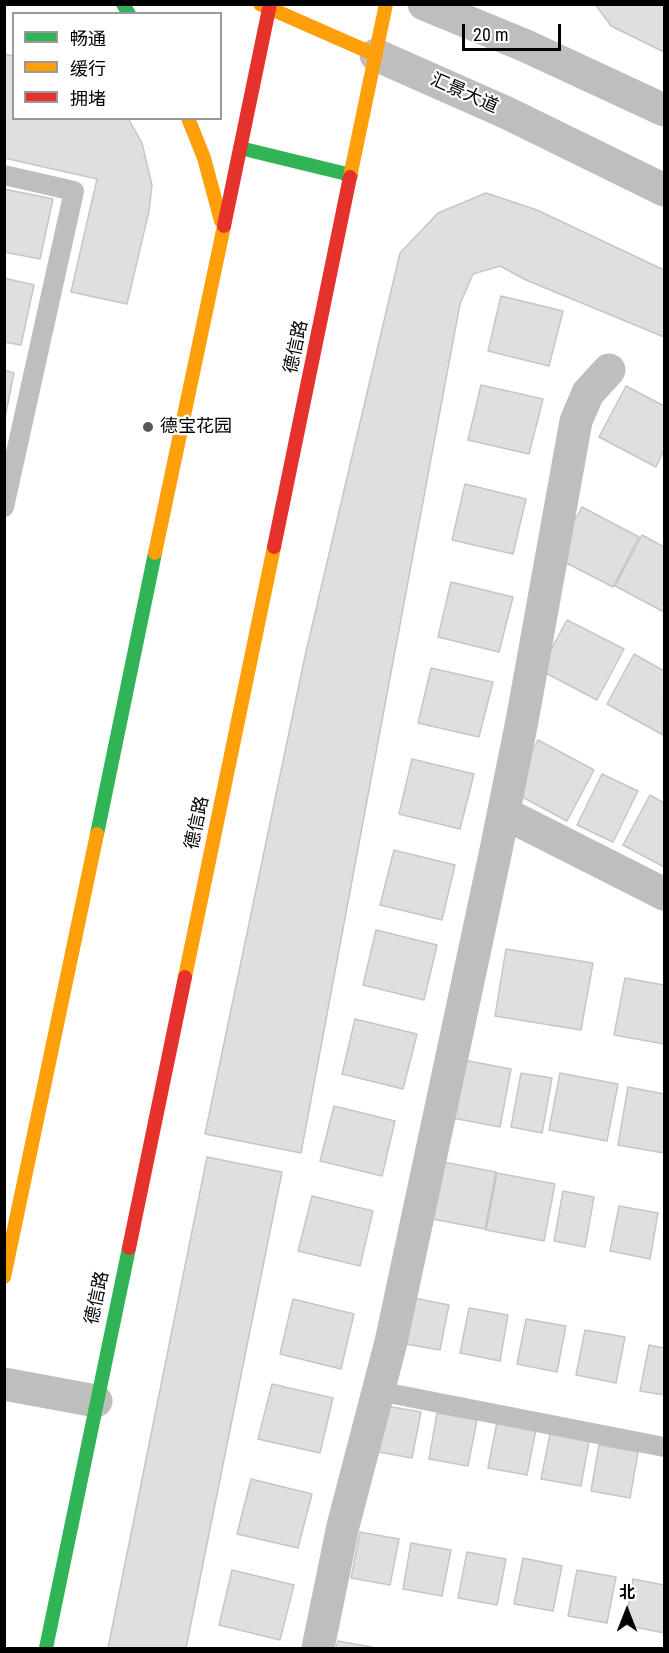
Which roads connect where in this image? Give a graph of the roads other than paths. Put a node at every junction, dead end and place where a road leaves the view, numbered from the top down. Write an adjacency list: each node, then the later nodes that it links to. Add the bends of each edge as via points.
1 (386, 4): 4 (main road, 德信路)
2 (424, 4): 5 (street)
3 (266, 6): 4 (main road, 汇景大道); 7 (main road)
4 (376, 56): 8 (main road, 德信路); 10 (street, 汇景大道, via 507,113)
5 (664, 110)
6 (189, 120): 11 (main road, via 204,158)
7 (240, 148): 8 (main road); 11 (main road)
8 (351, 175): 19 (main road, 德信路)
9 (4, 176): 13 (lane, via 75,191)
10 (664, 190)
11 (223, 229): 16 (main road)
12 (609, 370): 14 (street, via 588,393 576,422)
13 (4, 507)
14 (504, 813): 15 (street); 18 (street)
15 (664, 894)
16 (4, 1277)
17 (4, 1384): 19 (street)
18 (378, 1391): 20 (lane); 22 (street, via 343,1526)
19 (96, 1401): 21 (main road, 德信路)
20 (664, 1447)
21 (46, 1648)
22 (318, 1648)

